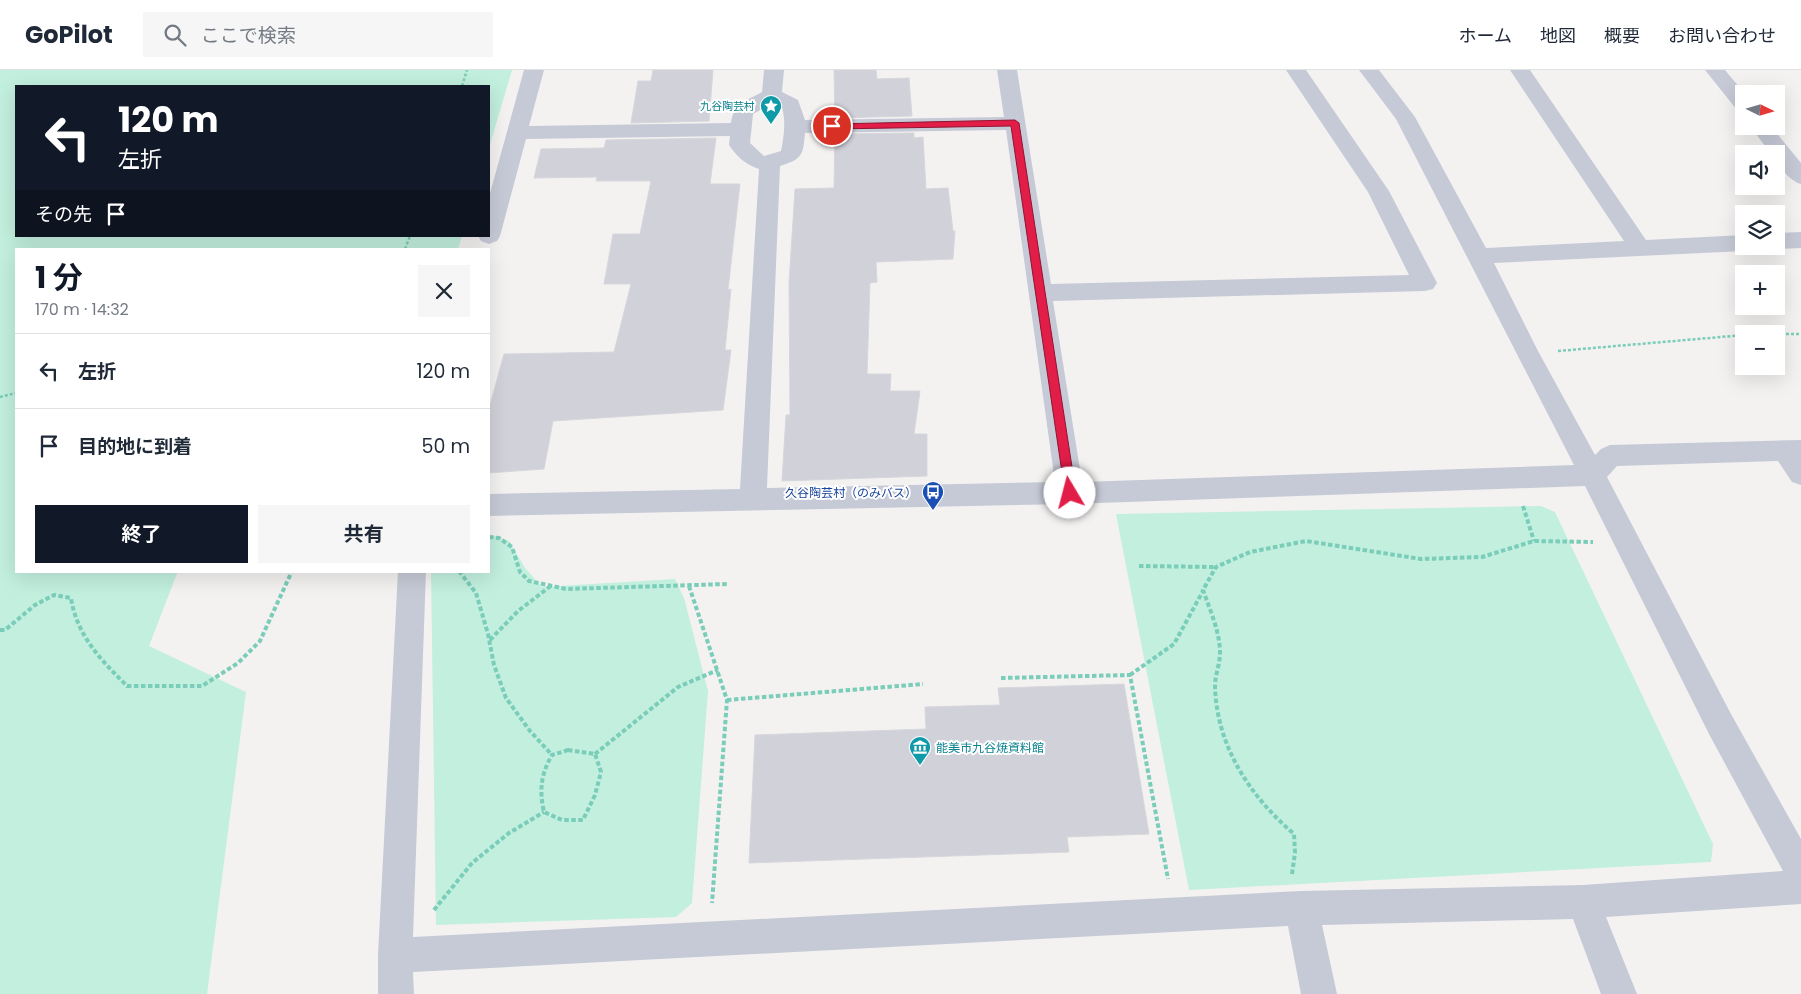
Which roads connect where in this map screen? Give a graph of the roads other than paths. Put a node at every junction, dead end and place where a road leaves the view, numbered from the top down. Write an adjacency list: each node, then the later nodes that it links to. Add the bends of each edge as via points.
1 (534, 70): 13 (street)
2 (774, 70): 8 (street)
3 (1007, 70): 10 (street)
4 (1296, 70): 23 (street, via 1378,191 1425,283)
5 (1369, 70): 22 (street, via 1405,117)
6 (1520, 70): 21 (street)
7 (1715, 70): 9 (street)
8 (772, 95): 11 (street, via 791,104); 12 (street, via 743,111)
9 (1735, 95)
10 (1015, 123): 11 (street); 23 (street)
11 (795, 127): 15 (street, via 791,155)
12 (741, 129): 13 (street); 15 (street, via 739,144 756,162)
13 (516, 133): 17 (street)
14 (1767, 135): 16 (street)
15 (770, 164): 28 (street)
16 (1801, 176)
17 (490, 232)
18 (1801, 240): 19 (street)
19 (1785, 241)
20 (1735, 243): 21 (street)
21 (1640, 248): 22 (street)
22 (1479, 256): 26 (street)
23 (1041, 292): 27 (street)
24 (1793, 450): 25 (street); 26 (street, via 1610,456)
25 (1801, 474)
26 (1593, 475): 27 (street); 31 (street, via 1720,724)
27 (1070, 493): 28 (street)
28 (753, 499): 29 (street)
29 (490, 505)
30 (412, 573): 35 (street)
31 (1801, 872)
32 (1801, 887): 33 (street)
33 (1583, 902): 34 (street); 38 (street)
34 (1301, 908): 35 (street); 37 (street)
35 (395, 955): 36 (street)
36 (396, 994)
37 (1319, 994)
38 (1620, 994)

